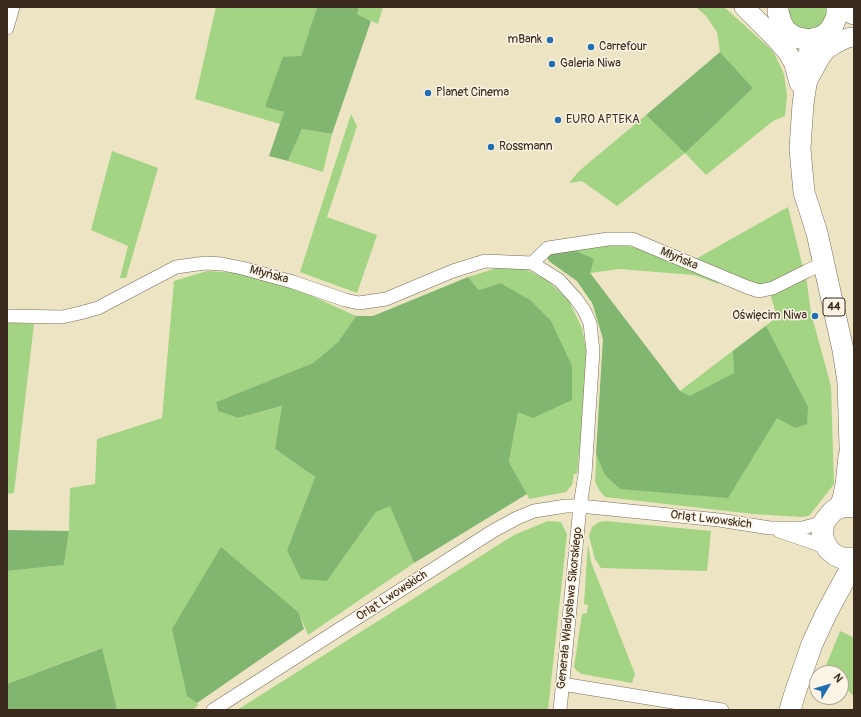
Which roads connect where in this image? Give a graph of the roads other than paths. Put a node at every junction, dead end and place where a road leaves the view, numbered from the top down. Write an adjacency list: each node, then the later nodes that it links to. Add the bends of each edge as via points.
1 (13, 7): 6 (street)
2 (744, 7): 11 (street, via 788,53)
3 (773, 9): 8 (main road, via 786,31)
4 (836, 13): 5 (street); 7 (street); 10 (main road, 44, via 828,31)
5 (854, 15)
6 (7, 28)
7 (854, 28)
8 (795, 37): 10 (main road); 11 (main road, 44)
9 (854, 37): 11 (street, via 847,38 826,50)
10 (816, 39): 11 (main road, 44, via 807,59)
11 (803, 83): 13 (main road, 44, via 800,148 804,192)
12 (532, 263): 13 (street, Młyńska, via 548,248 608,239 632,239 759,291 773,288); 14 (street, Młyńska, via 485,261 453,271 386,299 359,303 242,268 205,263 176,267 98,308 80,313 62,317); 17 (street, Młyńska, via 559,280 584,310 590,323 593,351 585,474)
13 (824, 264): 15 (main road, 44, via 848,382)
14 (7, 316)
15 (850, 447): 16 (main road, 44); 18 (main road, 44, via 846,485)
16 (854, 472)
17 (580, 506): 19 (street, Orląt Lwowskich, via 719,520); 23 (street, Generała Władysława Sikorskiego); 24 (street, Orląt Lwowskich, via 534,511 494,530)
18 (839, 512): 19 (street, Orląt Lwowskich, via 803,528); 20 (main road, 44, via 822,529 822,536)
19 (770, 528): 20 (street, Orląt Lwowskich)
20 (839, 554): 22 (main road, 44)
21 (854, 562): 22 (main road, 44)
22 (826, 614): 27 (main road, 44, via 808,656)
23 (562, 684): 25 (street, Generała Władysława Sikorskiego); 26 (street)
24 (213, 710)
25 (560, 710)
26 (722, 710)
27 (790, 710)

